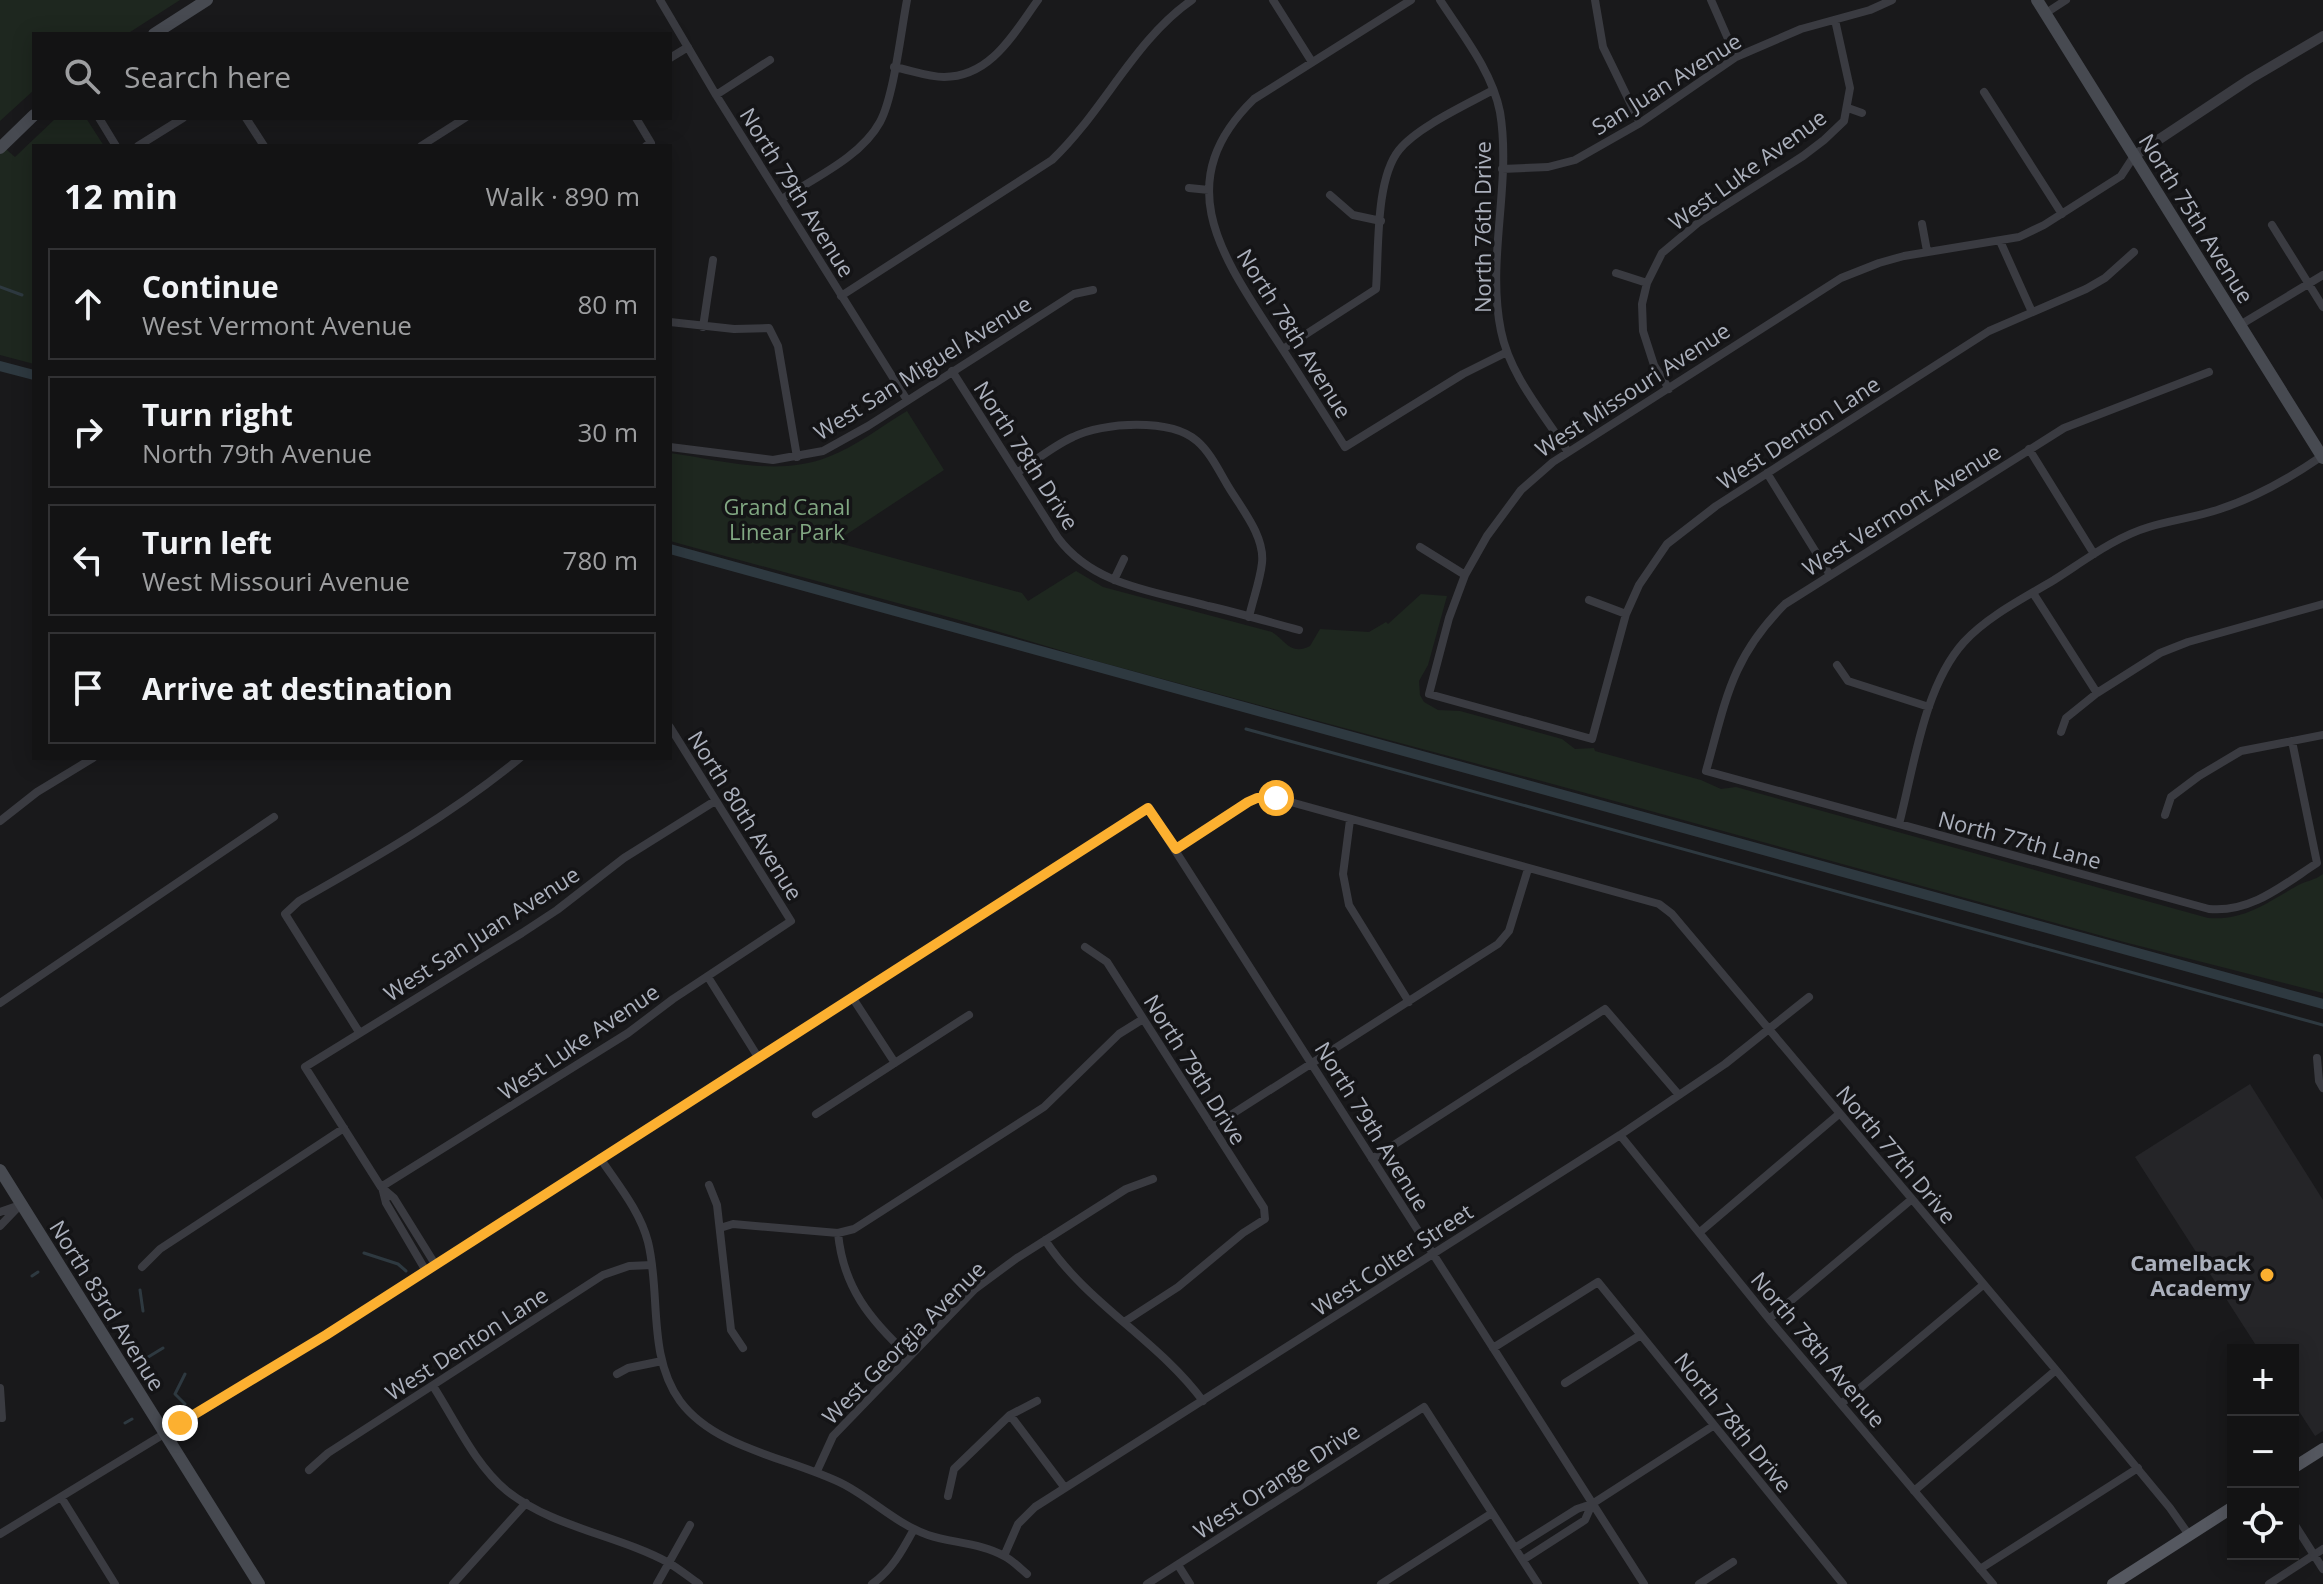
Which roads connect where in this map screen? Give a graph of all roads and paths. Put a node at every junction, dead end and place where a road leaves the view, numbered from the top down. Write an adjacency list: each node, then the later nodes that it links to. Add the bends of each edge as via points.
1 (207, 0): 16 (main road)
2 (660, 0): 18 (street, North 79th Avenue)
3 (907, 0): 23 (street)
4 (1038, 0): 23 (street, via 1002,50 965,76 941,77)
5 (1192, 0): 61 (street, via 1158,29 1075,139 1052,160)
6 (1273, 0): 22 (street)
7 (1411, 0): 22 (street)
8 (1440, 0): 24 (street, North 76th Drive)
9 (1595, 0): 35 (street, via 1603,47)
10 (1711, 0): 20 (street)
11 (1892, 0): 15 (street, San Juan Avenue)
12 (2037, 0): 14 (main road, North 75th Avenue)
13 (2066, 0): 14 (street)
14 (2046, 13): 42 (main road, North 75th Avenue)
15 (1835, 20): 20 (street, San Juan Avenue); 27 (street, West Luke Avenue, via 1850,88)
16 (157, 32)
17 (2323, 36): 42 (street, West Missouri Avenue)
18 (688, 47): 19 (street); 26 (street, North 79th Avenue)
19 (672, 57)
20 (1736, 57): 35 (street, San Juan Avenue)
21 (770, 60): 26 (street)
22 (1312, 62): 45 (street, via 1239,113 1219,147)
23 (894, 67): 47 (street, via 880,122 868,137)
24 (1493, 90): 43 (street, North 76th Drive, via 1500,112); 49 (street, via 1413,136 1399,150 1387,171)
25 (1984, 92): 48 (street)
26 (716, 95): 47 (street, North 79th Avenue)
27 (1848, 108): 28 (street, West Luke Avenue); 58 (street, West Luke Avenue, via 1844,121 1824,140 1699,222 1662,253)
28 (1862, 113)
29 (32, 117): 36 (main road)
30 (100, 120): 37 (street)
31 (180, 120): 38 (street)
32 (247, 120): 39 (street)
33 (462, 120): 40 (street)
34 (637, 120): 41 (street)
35 (1640, 123): 43 (street, San Juan Avenue, via 1575,160)
36 (3, 139)
37 (115, 144)
38 (141, 144)
39 (263, 144)
40 (424, 144)
41 (649, 144)
42 (2134, 156): 48 (street, West Missouri Avenue, via 2121,176); 65 (main road, North 75th Avenue)
43 (1502, 169): 68 (street, North 76th Drive, via 1497,285)
44 (1189, 188): 45 (street)
45 (1209, 190): 67 (street, North 78th Avenue, via 1223,253)
46 (1330, 195): 49 (street, via 1353,215)
47 (782, 199): 61 (street, North 79th Avenue)
48 (2062, 214): 52 (street, West Missouri Avenue)
49 (1381, 221): 67 (street, via 1376,289)
50 (1922, 224): 53 (street)
51 (2272, 225): 59 (street)
52 (2000, 241): 53 (street, West Missouri Avenue); 63 (street)
53 (1927, 251): 71 (street, West Missouri Avenue, via 1841,278)
54 (2134, 252): 63 (street, West Denton Lane, via 2105,278)
55 (713, 260): 66 (street)
56 (1616, 273): 58 (street)
57 (2323, 275): 59 (street)
58 (1647, 283): 71 (street, West Luke Avenue, via 1643,331)
59 (2308, 283): 62 (street); 65 (street)
60 (1093, 290): 69 (street, West San Miguel Avenue, via 1074,294)
61 (841, 296): 72 (street, North 79th Avenue)
62 (2323, 307)
63 (2032, 312): 79 (street, West Denton Lane, via 1989,331)
64 (672, 322): 66 (street)
65 (2240, 325): 77 (main road, North 75th Avenue)
66 (703, 327): 76 (street, via 769,328 778,346)
67 (1283, 349): 68 (street, North 78th Avenue, via 1345,447)
68 (1507, 352): 75 (street, North 76th Drive)
69 (952, 371): 72 (street, West San Miguel Avenue); 78 (street, North 78th Drive)
70 (2209, 372): 74 (street, West Vermont Avenue, via 2083,420)
71 (1669, 389): 75 (street, West Missouri Avenue)
72 (907, 400): 76 (street, West San Miguel Avenue, via 823,451)
73 (672, 447): 76 (street, West San Miguel Avenue, via 773,460)
74 (2029, 449): 81 (street); 84 (street, West Vermont Avenue)
75 (1568, 452): 83 (street, West Missouri Avenue, via 1509,504)
76 (797, 457)
77 (2322, 457): 81 (street, via 2249,499 2147,527)
78 (1017, 473): 85 (street, North 78th Drive, via 1067,550); 90 (street, via 1075,435 1093,430 1137,425 1189,435 1206,451 1260,544 1262,562)
79 (1767, 473): 84 (street); 89 (street, West Denton Lane, via 1667,544)
80 (1420, 547): 83 (street)
81 (2094, 554): 86 (street)
82 (1124, 559): 85 (street)
83 (1465, 575): 98 (street, West Missouri Avenue, via 1429,694)
84 (1830, 575): 102 (street, West Vermont Avenue, via 1785,604 1746,650 1733,674)
85 (1114, 580): 90 (street, North 78th Drive)
86 (2033, 593): 93 (street); 94 (street, via 1964,642)
87 (1589, 600): 89 (street)
88 (2323, 604): 93 (street, via 2160,653)
89 (1626, 614): 98 (street, West Denton Lane)
90 (1249, 617): 91 (street, North 78th Drive)
91 (1299, 630)
92 (1837, 665): 94 (street, via 1848,681)
93 (2097, 693): 96 (street, via 2066,718)
94 (1929, 707): 108 (street)
95 (672, 730): 103 (street, North 80th Avenue)
96 (2061, 732)
97 (2323, 735): 99 (street)
98 (1592, 739)
99 (2292, 741): 104 (street, via 2226,759 2171,797); 108 (street, North 77th Lane, via 2317,863 2236,909 2209,909)
100 (90, 760): 107 (street)
101 (517, 760): 121 (street, via 285,914)
102 (1706, 771): 108 (street, North 77th Lane)
103 (715, 801): 111 (street, North 80th Avenue); 121 (street, West San Juan Avenue, via 624,858 522,933)
104 (2165, 815)
105 (274, 817): 117 (street)
106 (1350, 820): 109 (street, via 1276,798 1257,798); 110 (street); 116 (street, via 1343,874 1349,905)
107 (0, 821)
108 (1899, 824)
109 (1176, 849): 114 (street, North 79th Avenue, via 1148,808); 125 (street, North 79th Avenue)
110 (1528, 869): 116 (street, via 1504,938); 120 (street, North 77th Drive, via 1665,908)
111 (791, 921): 113 (street, West Luke Avenue)
112 (1085, 947): 119 (street, North 79th Drive, via 1107,962)
113 (708, 977): 122 (street); 138 (street, West Luke Avenue)
114 (852, 997): 122 (street); 124 (street)
115 (1809, 997): 120 (street, West Colter Street)
116 (1409, 1002): 125 (street)
117 (0, 1003)
118 (969, 1015): 124 (street)
119 (1143, 1019): 130 (street, North 79th Drive); 145 (street, via 1119,1034 1044,1107 873,1218)
120 (1769, 1030): 127 (street, West Colter Street); 129 (street, North 77th Drive)
121 (359, 1032): 131 (street, West San Juan Avenue, via 305,1067)
122 (758, 1057): 133 (street)
123 (2317, 1058): 126 (street)
124 (895, 1063): 128 (street)
125 (1312, 1063): 130 (street); 134 (street, North 79th Avenue)
126 (2323, 1088)
127 (1679, 1095): 132 (street, West Colter Street); 134 (street, via 1605,1009)
128 (816, 1114)
129 (1839, 1114): 139 (street, North 77th Drive); 144 (street)
130 (1212, 1127): 154 (street, North 79th Drive, via 1264,1208 1265,1219)
131 (344, 1128): 138 (street); 150 (street, via 160,1249)
132 (1620, 1135): 144 (street, North 78th Avenue); 147 (street, West Colter Street)
133 (600, 1158): 148 (street); 149 (street, via 639,1217)
134 (1372, 1159): 147 (street, North 79th Avenue)
135 (0, 1170): 140 (main road, North 83rd Avenue)
136 (1153, 1179): 146 (street, West Georgia Avenue, via 1126,1189)
137 (709, 1185): 143 (street)
138 (381, 1187): 148 (street, via 394,1198); 151 (street)
139 (1912, 1199): 152 (street, North 77th Drive); 153 (street)
140 (21, 1204): 141 (street); 142 (street); 171 (main road, North 83rd Avenue)
141 (0, 1212)
142 (0, 1226)
143 (720, 1228): 145 (street, via 733,1224); 156 (street, via 731,1330)
144 (1700, 1232): 153 (street, North 78th Avenue)
145 (838, 1233): 158 (street, via 852,1288)
146 (1045, 1240): 154 (street); 158 (street, West Georgia Avenue, via 975,1289)
147 (1433, 1255): 157 (street, North 79th Avenue); 166 (street, West Colter Street)
148 (435, 1264): 151 (street)
149 (652, 1265): 159 (street); 163 (street, West Denton Lane, via 603,1275)
150 (142, 1267)
151 (426, 1271): 171 (street)
152 (1983, 1285): 160 (street, North 77th Drive); 167 (street)
153 (1769, 1319): 167 (street, North 78th Avenue)
154 (1124, 1322): 166 (street, via 1182,1373)
155 (1639, 1336): 157 (street, North 78th Drive, via 1598,1282); 162 (street); 170 (street, North 78th Drive)
156 (743, 1348)
157 (1493, 1348): 182 (street, North 79th Avenue)
158 (909, 1356): 176 (street, West Georgia Avenue, via 833,1436)
159 (662, 1361): 161 (street); 176 (street, via 680,1401 705,1426 759,1453)
160 (2056, 1370): 174 (street, North 77th Drive); 178 (street)
161 (617, 1374)
162 (1565, 1383)
163 (433, 1386): 175 (street, West Denton Lane); 181 (street, via 493,1477)
164 (0, 1388): 169 (street)
165 (1037, 1401): 168 (street)
166 (1203, 1401): 177 (street, West Colter Street)
167 (1841, 1404): 178 (street, North 78th Avenue)
168 (1010, 1415): 177 (street); 179 (street, via 954,1469)
169 (2, 1418)
170 (1713, 1426): 182 (street); 213 (street, North 78th Drive)
171 (164, 1433): 180 (street); 202 (main road, North 83rd Avenue)
172 (2323, 1449): 173 (main road)
173 (2299, 1464)
174 (2138, 1468): 189 (street, North 77th Drive); 198 (street)
175 (309, 1470)
176 (817, 1471): 186 (street)
177 (1065, 1488): 193 (street, West Colter Street, via 1024,1516)
178 (1914, 1491): 198 (street, North 78th Avenue)
179 (948, 1496)
180 (61, 1497): 188 (street); 201 (street)
181 (526, 1503): 196 (street); 203 (street)
182 (1592, 1504): 190 (street); 194 (street, via 1585,1520); 211 (street, North 79th Avenue)
183 (2227, 1511): 189 (main road)
184 (1492, 1513): 190 (street); 197 (street, West Orange Drive, via 1424,1407); 209 (street)
185 (690, 1525): 196 (street)
186 (914, 1529): 193 (street); 206 (street, via 898,1559)
187 (2299, 1531): 192 (street)
188 (0, 1534)
189 (2189, 1535): 215 (main road)
190 (1515, 1548): 194 (street)
191 (2323, 1549): 192 (street)
192 (2314, 1555): 199 (street); 216 (street)
193 (1004, 1556): 200 (street)
194 (1523, 1560): 210 (street)
195 (1733, 1562): 212 (street)
196 (669, 1563): 204 (street); 205 (street)
197 (1178, 1565): 207 (street, West Orange Drive); 208 (street)
198 (1980, 1569): 214 (street, North 78th Avenue)
199 (2323, 1569)
200 (1027, 1574)
201 (115, 1584)
202 (259, 1584)
203 (453, 1584)
204 (657, 1584)
205 (699, 1584)
206 (872, 1584)
207 (1147, 1584)
208 (1190, 1584)
209 (1381, 1584)
210 (1538, 1584)
211 (1644, 1584)
212 (1699, 1584)
213 (1843, 1584)
214 (1993, 1584)
215 (2113, 1584)
216 (2269, 1584)

